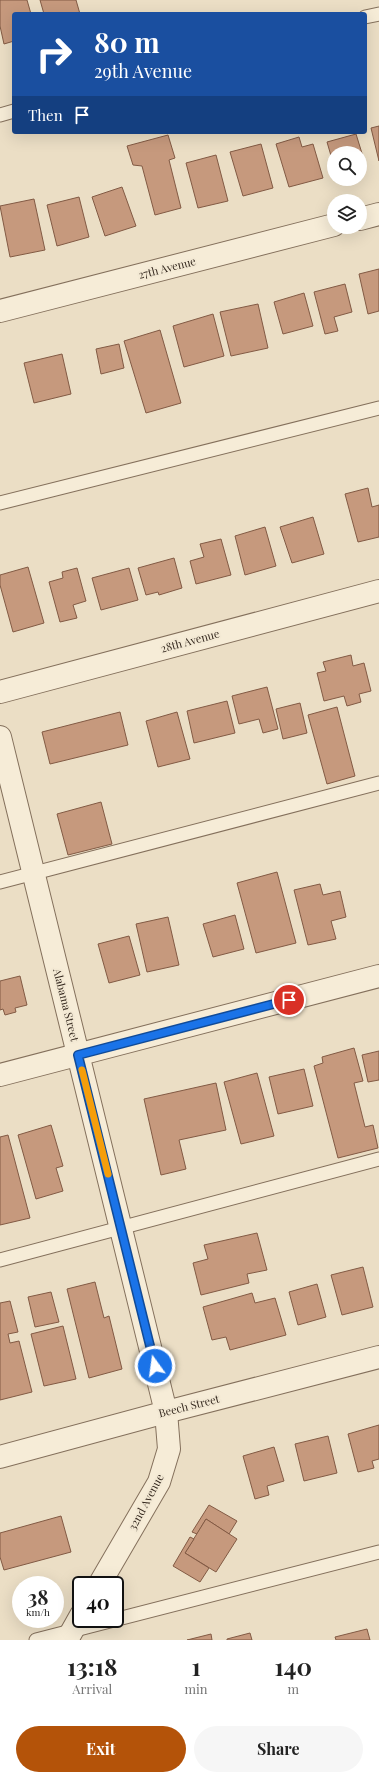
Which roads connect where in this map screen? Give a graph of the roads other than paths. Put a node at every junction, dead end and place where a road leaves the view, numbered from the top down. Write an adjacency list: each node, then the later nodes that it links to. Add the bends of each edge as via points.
1 (379, 14): 2 (lane)
2 (367, 17)
3 (12, 112): 4 (lane)
4 (0, 115)
5 (379, 214): 6 (street)
6 (367, 217)
7 (327, 228): 8 (street, 27th Avenue)
8 (0, 311)
9 (379, 408): 10 (lane)
10 (0, 503)
11 (379, 590): 12 (street, 28th Avenue)
12 (0, 692)
13 (0, 737): 15 (street, Alabama Street)
14 (379, 783): 15 (lane)
15 (33, 873): 16 (lane); 18 (street, Alabama Street)
16 (0, 882)
17 (379, 976): 18 (street)
18 (78, 1055): 19 (street); 21 (street, Alabama Street)
19 (0, 1075)
20 (379, 1159): 21 (lane)
21 (121, 1228): 22 (lane); 24 (street, Alabama Street)
22 (0, 1260)
23 (379, 1357): 24 (street, Beech Street)
24 (166, 1412): 25 (street, Beech Street); 27 (street, 32nd Avenue, via 169,1449 159,1482)
25 (0, 1457)
26 (379, 1552): 28 (lane)
27 (104, 1576)
28 (73, 1629): 29 (lane)
29 (36, 1640)

